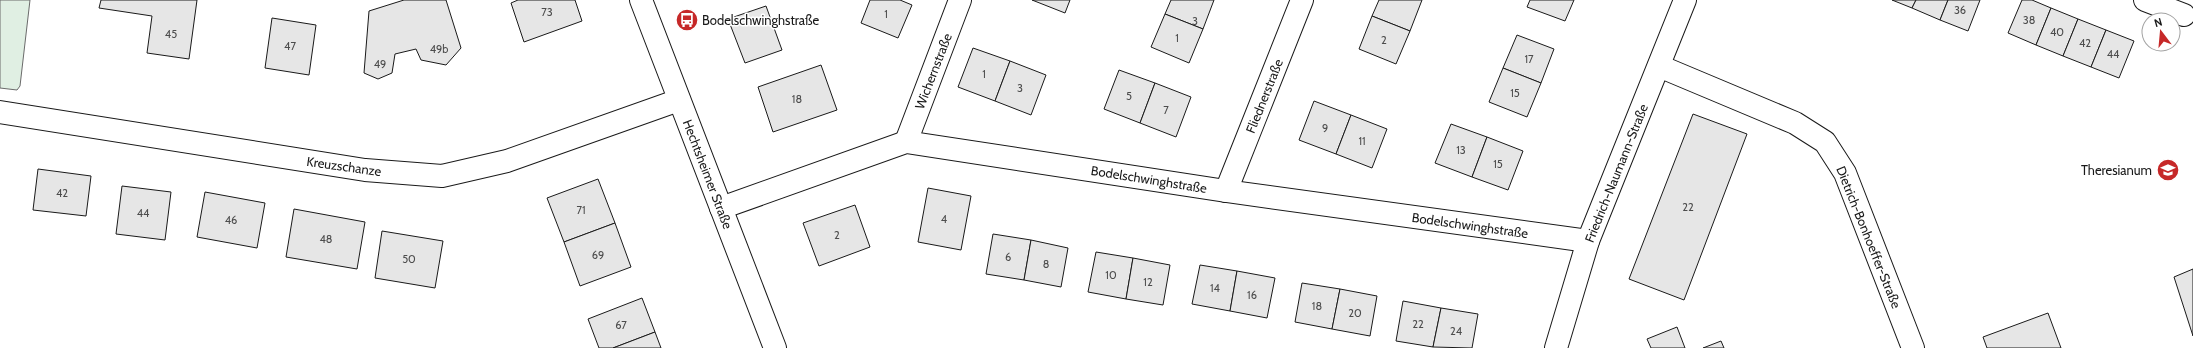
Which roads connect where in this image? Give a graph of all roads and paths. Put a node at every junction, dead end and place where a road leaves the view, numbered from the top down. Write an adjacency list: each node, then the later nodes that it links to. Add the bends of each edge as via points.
1 (641, 0): 8 (street, Hechtsheimer Straße)
2 (960, 0): 10 (street, Wichernstraße)
3 (1302, 0): 11 (street, Fliednerstraße)
4 (1685, 0): 7 (street, Friedrich-Naumann-Straße)
5 (2145, 0): 6 (street)
6 (2184, 15)
7 (1659, 66): 13 (street, Friedrich-Naumann-Straße); 16 (street, Dietrich-Bonhoeffer-Straße, via 1795,123 1825,142 1845,173)
8 (679, 100): 9 (street, Kreuzschanze, via 507,161 442,176 365,170); 12 (street, Hechtsheimer Straße)
9 (0, 112)
10 (906, 142): 11 (street, Bodelschwinghstraße); 12 (street, Bodelschwinghstraße)
11 (1226, 191): 13 (street, Bodelschwinghstraße)
12 (721, 208): 14 (street, Hechtsheimer Straße)
13 (1588, 241): 15 (street, Friedrich-Naumann-Straße)
14 (776, 348)
15 (1556, 348)
16 (1914, 348)

